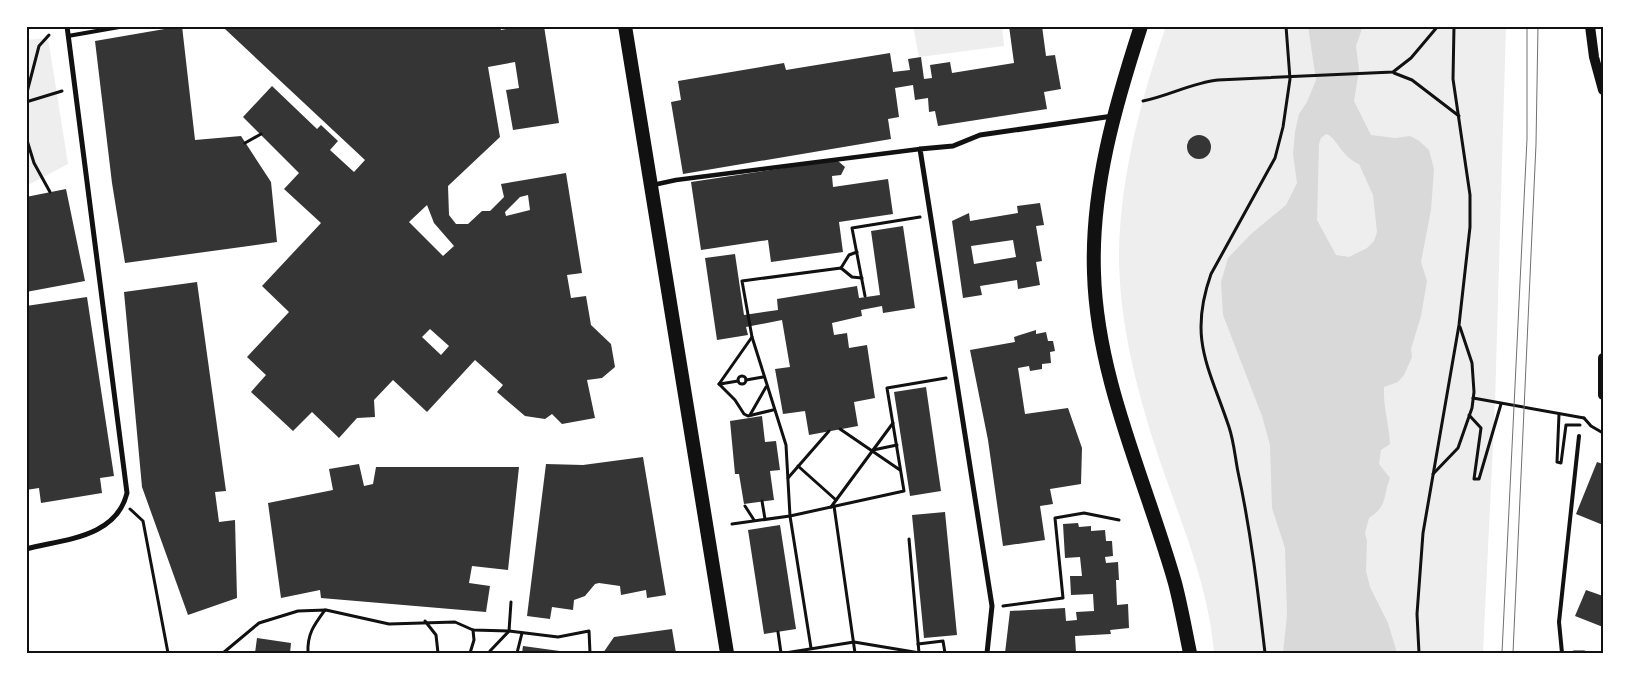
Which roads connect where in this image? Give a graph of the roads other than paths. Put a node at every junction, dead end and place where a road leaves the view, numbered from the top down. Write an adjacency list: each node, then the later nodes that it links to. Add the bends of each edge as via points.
1 (68, 26): 6 (street)
2 (125, 26): 6 (lane)
3 (624, 26): 11 (highway)
4 (1141, 26): 9 (highway)
5 (1590, 26): 7 (main road)
6 (68, 36): 15 (street, via 127,488 124,503 113,520 100,529)
7 (1598, 55): 8 (main road)
8 (1603, 90)
9 (1115, 116): 10 (street, via 980,134 953,146); 18 (highway, via 1100,182 1095,224 1094,274 1098,309 1108,367 1170,569)
10 (920, 149): 11 (street); 17 (street, via 992,606)
11 (650, 186): 16 (highway)
12 (1603, 358): 13 (main road)
13 (1603, 395)
14 (1579, 436): 19 (lane, via 1559,622)
15 (26, 548)
16 (727, 653)
17 (987, 653)
18 (1188, 653)
19 (1562, 653)
20 (1574, 653): 21 (street)
21 (1584, 653)

